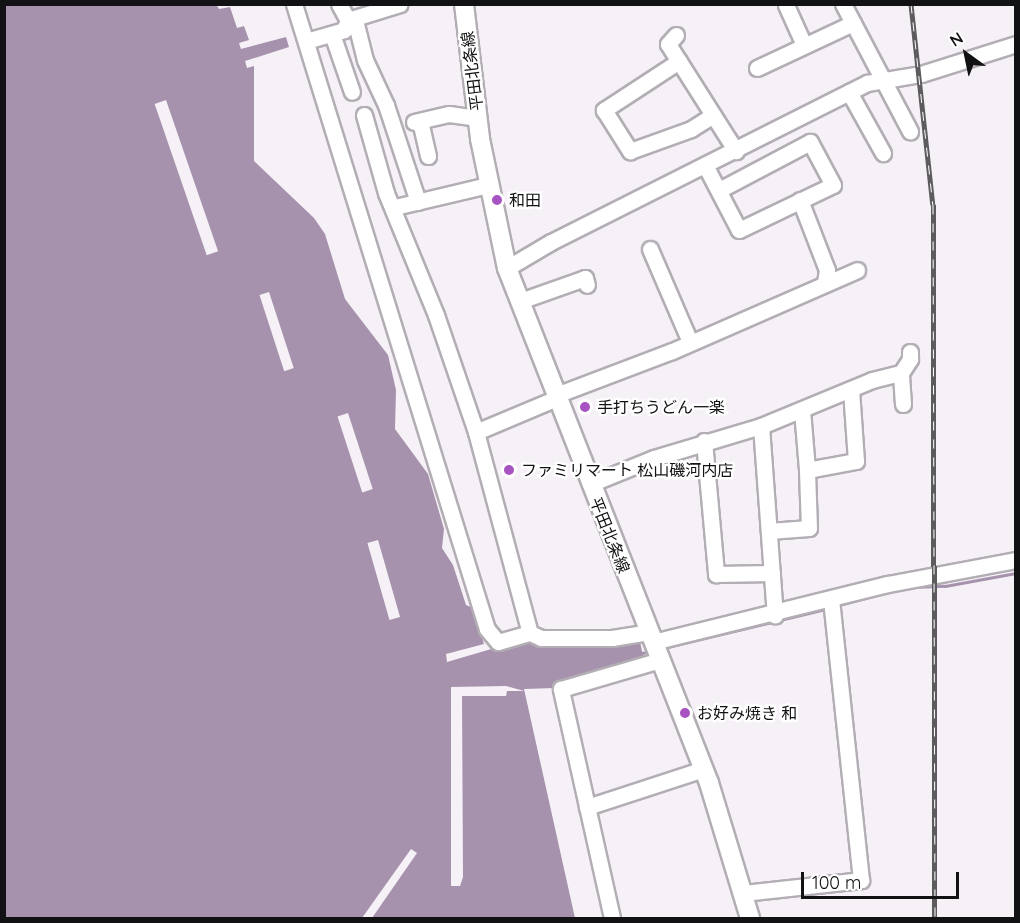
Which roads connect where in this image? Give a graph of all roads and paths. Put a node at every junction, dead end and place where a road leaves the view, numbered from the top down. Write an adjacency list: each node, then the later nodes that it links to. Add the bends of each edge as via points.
1 (294, 4): 11 (street)
2 (339, 4): 7 (street)
3 (400, 4): 7 (street)
4 (464, 4): 20 (main road, 平田北条線)
5 (843, 4): 8 (street)
6 (785, 10): 13 (street)
7 (351, 20): 9 (street, via 344,30); 32 (street, via 386,105)
8 (853, 23): 13 (street); 16 (street)
9 (333, 34): 11 (street); 17 (street)
10 (676, 35): 14 (street, via 668,44)
11 (306, 41): 57 (street, via 490,637 498,642)
12 (1016, 44): 16 (street, via 921,74)
13 (804, 45): 15 (street)
14 (679, 61): 22 (street); 22 (street, via 604,110 630,151)
15 (760, 63)
16 (884, 79): 18 (street); 23 (street)
17 (352, 92)
18 (849, 92): 21 (street); 27 (street)
19 (364, 115): 33 (street, via 386,193)
20 (477, 118): 25 (street, via 449,114 417,122); 29 (main road, 平田北条線)
21 (798, 118): 24 (street); 26 (street)
22 (722, 121): 26 (street)
23 (910, 131)
24 (810, 142): 30 (street); 31 (street, via 833,184)
25 (430, 149)
26 (736, 151): 28 (street)
27 (883, 153)
28 (706, 167): 30 (street); 35 (street, via 593,220)
29 (488, 184): 32 (street); 35 (main road, 平田北条線)
30 (719, 190): 31 (street, via 739,230)
31 (800, 200): 37 (street, via 827,270)
32 (418, 202): 33 (street)
33 (395, 207): 48 (street)
34 (650, 249): 40 (street)
35 (507, 268): 39 (main road, 平田北条線)
36 (857, 270): 37 (street)
37 (825, 283): 40 (street)
38 (587, 285): 39 (street, via 585,278)
39 (520, 301): 44 (main road, 平田北条線)
40 (690, 342): 44 (street)
41 (910, 352): 42 (street)
42 (901, 373): 43 (street); 45 (street)
43 (851, 389): 46 (street); 50 (street, via 856,461)
44 (556, 396): 48 (street); 51 (main road, 平田北条線)
45 (903, 404)
46 (802, 410): 47 (street); 50 (street)
47 (761, 426): 49 (street); 52 (street)
48 (476, 432): 57 (street)
49 (704, 441): 51 (street); 54 (street, via 716,574)
50 (807, 470): 52 (street, via 809,528)
51 (590, 484): 58 (main road, 平田北条線)
52 (769, 531): 54 (street)
53 (1016, 560): 55 (street, via 888,584)
54 (772, 573): 56 (street)
55 (831, 604): 56 (street); 61 (street, via 861,880)
56 (775, 615): 58 (street)
57 (530, 633): 58 (street, via 541,638 612,638)
58 (655, 646): 59 (main road, 平田北条線); 60 (street, via 561,689)
59 (703, 769): 60 (street); 61 (main road, 平田北条線)
60 (587, 807): 62 (street)
61 (744, 892): 63 (main road, 平田北条線)
62 (612, 918)
63 (750, 918)

